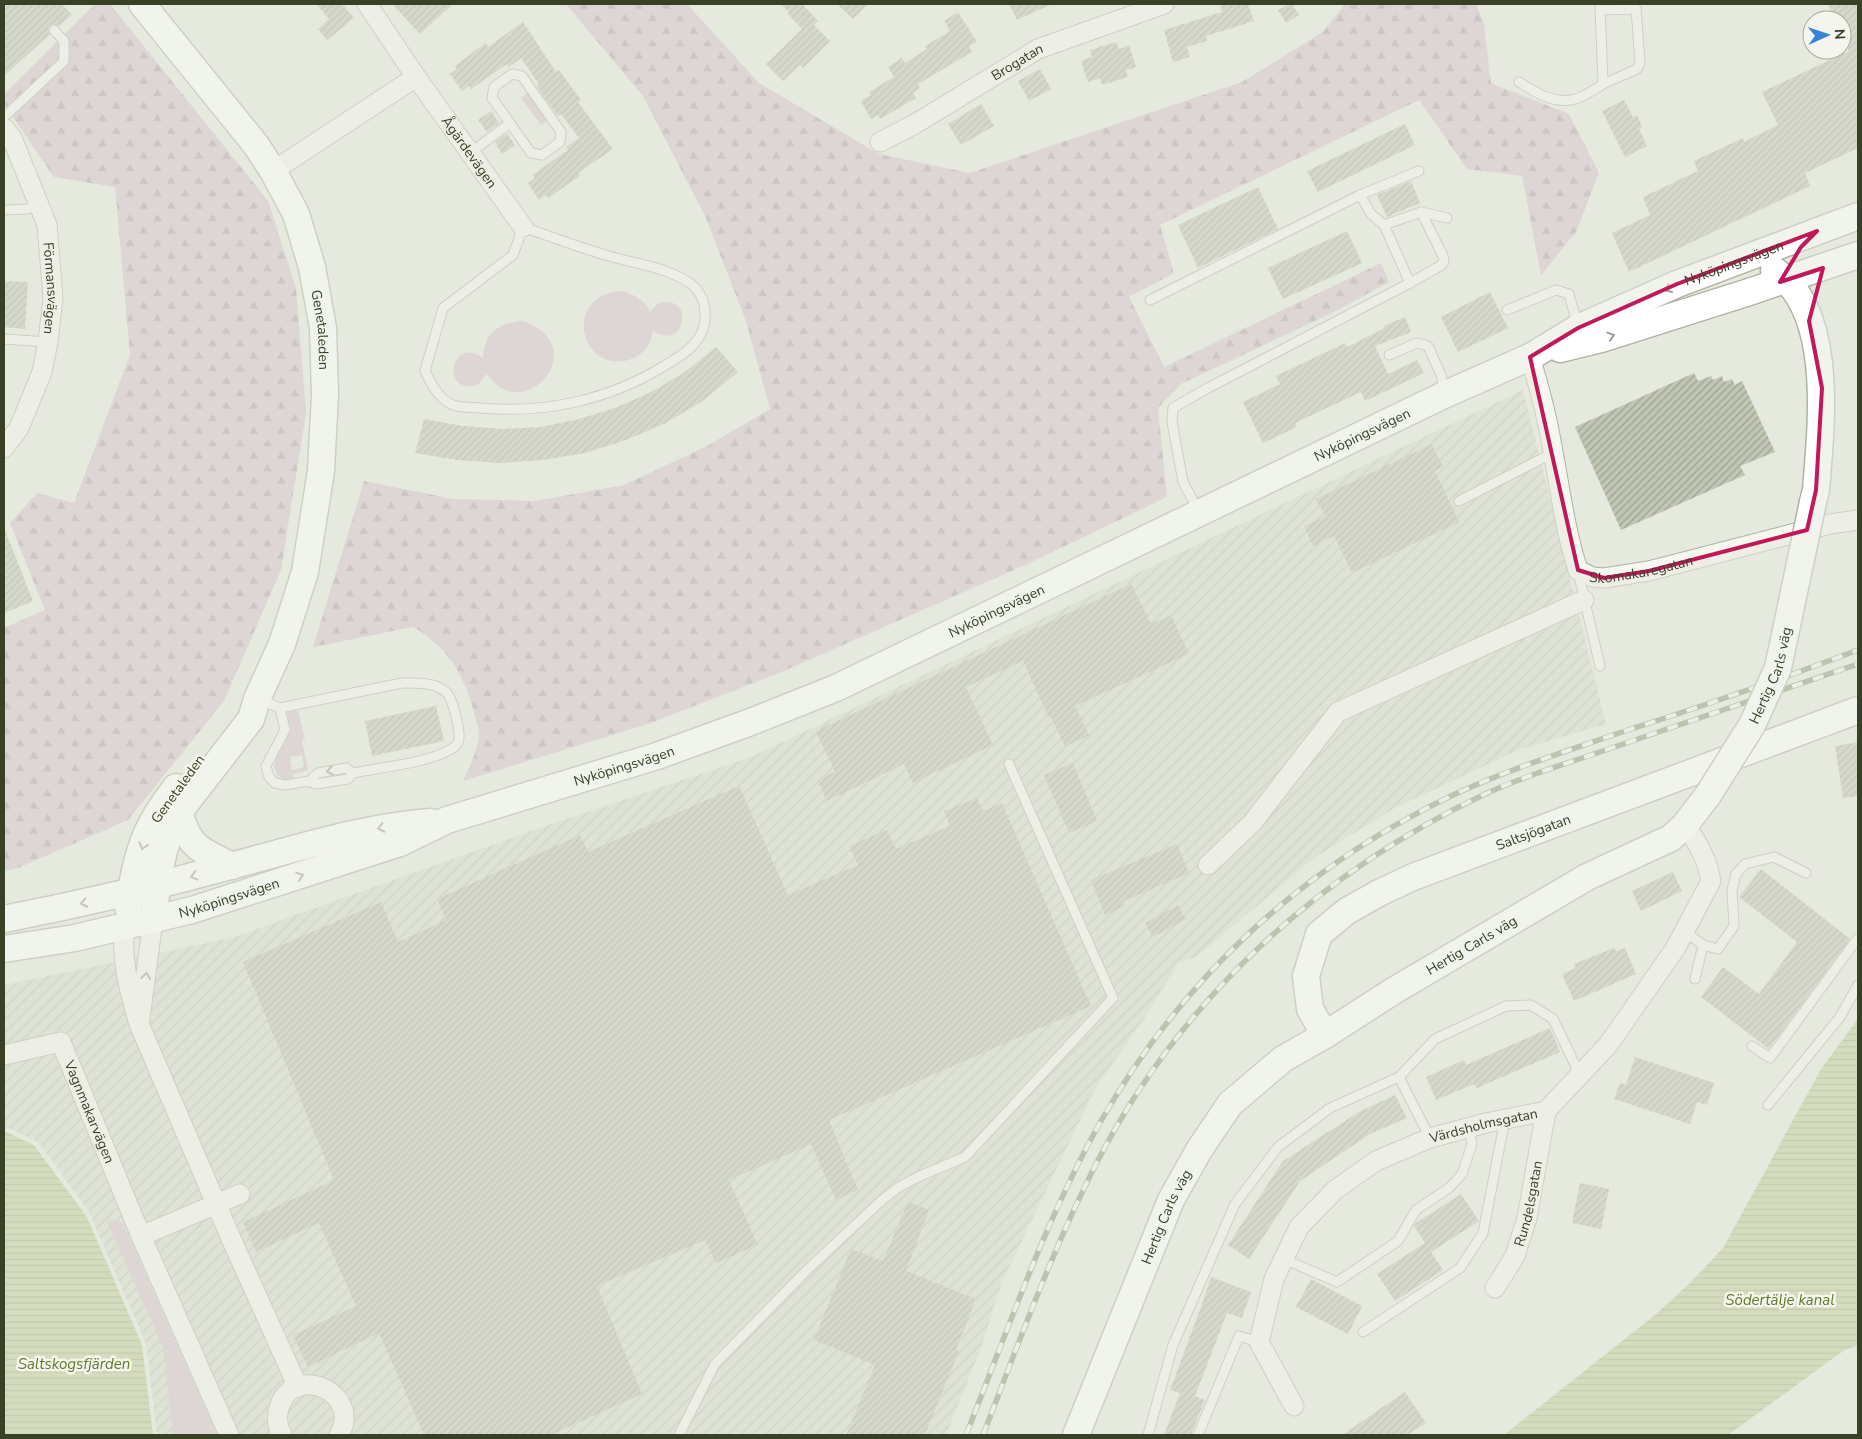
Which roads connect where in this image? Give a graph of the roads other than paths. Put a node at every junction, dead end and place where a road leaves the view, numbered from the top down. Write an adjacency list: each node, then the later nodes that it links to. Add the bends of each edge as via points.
1 (142, 4): 15 (main road, Genetaleden, via 256,145)
2 (367, 4): 6 (street, Ågärdevägen)
3 (1164, 4): 12 (street, Brogatan, via 1038,49)
4 (1600, 7): 8 (lane); 8 (lane, via 1636,9 1640,62 1637,69)
5 (54, 30): 9 (lane, via 64,41 64,61)
6 (416, 77): 13 (street, Ågärdevägen); 15 (street)
7 (1519, 82): 8 (lane, via 1541,96 1561,100 1575,99)
8 (1603, 84)
9 (4, 117)
10 (510, 123): 10 (lane, via 492,98 494,88 512,74 522,76 561,132 560,142 542,155 531,153); 13 (lane)
11 (4, 128): 17 (street, Förmansvägen, via 12,138)
12 (880, 142)
13 (470, 153): 23 (street, Ågärdevägen)
14 (1419, 170): 16 (lane)
15 (273, 171): 48 (main road, Genetaleden, via 296,214 312,267 322,328 325,394 321,471 304,572)
16 (1360, 196): 22 (lane, via 1371,214); 30 (lane)
17 (39, 204): 18 (lane, via 28,209); 35 (street, Förmansvägen, via 47,225 53,298)
18 (4, 210)
19 (1421, 212): 21 (lane); 22 (lane); 29 (lane, via 1444,262)
20 (1858, 216): 24 (main road, Nyköpingsvägen)
21 (1447, 218)
22 (1384, 225): 29 (lane)
23 (523, 227): 23 (lane, via 513,254 443,308 425,371 434,390 452,405 504,410 555,407 595,398 645,378 697,343 706,322 705,302 692,285 668,271 609,256)
24 (1817, 231): 26 (main road, Nyköpingsvägen); 28 (main road, via 1801,247)
25 (1858, 255): 27 (main road, Nyköpingsvägen)
26 (1746, 257): 28 (main road, Hertig Carls väg, via 1776,271); 33 (main road, Nyköpingsvägen, one-way to 33, via 1677,284)
27 (1823, 268): 28 (main road, Nyköpingsvägen); 32 (main road, Hertig Carls väg, via 1815,287)
28 (1786, 280): 32 (main road, Hertig Carls väg, via 1804,305); 33 (main road, Nyköpingsvägen, one-way to 28, via 1601,339); 39 (main road, Hertig Carls väg, via 1811,390)
29 (1410, 283): 43 (lane, via 1173,408 1172,422 1183,482)
30 (1150, 300)
31 (1507, 310): 33 (lane, via 1556,290 1569,294)
32 (1809, 321): 39 (main road, Hertig Carls väg, via 1818,352 1822,388)
33 (1580, 336): 37 (main road, Nyköpingsvägen)
34 (4, 340): 35 (lane)
35 (48, 342): 40 (street, Förmansvägen, via 39,378 19,428)
36 (1388, 355): 38 (lane, via 1417,342 1428,346)
37 (1530, 357): 38 (main road, Nyköpingsvägen); 41 (street, Skomakaregatan)
38 (1446, 394): 43 (main road, Nyköpingsvägen)
39 (1819, 445): 53 (main road, Hertig Carls väg, bridge, via 1816,490 1778,668 1752,725)
40 (4, 448)
41 (1553, 453): 42 (lane); 45 (street, Skomakaregatan)
42 (1459, 501)
43 (1199, 513): 52 (main road, Nyköpingsvägen, via 836,688 657,756)
44 (1858, 520): 45 (street, Skomakaregatan, via 1830,524 1649,571 1604,578 1592,577)
45 (1578, 570): 46 (lane)
46 (1584, 600): 47 (lane); 54 (street, via 1338,712 1252,823)
47 (1600, 666)
48 (268, 703): 48 (lane, via 285,730 267,761 266,771 275,783 285,785 309,781 315,784 348,779 353,773 439,755 459,742 452,701 446,692 432,685 402,683); 51 (main road, Genetaleden); 58 (main road, Genetaleden, one-way to 58, via 240,708 160,809 146,836)
49 (1858, 710): 69 (main road, Saltsjögatan, via 1413,877 1347,910 1319,934 1306,976 1310,1009)
50 (1009, 764): 91 (lane, via 1113,998 965,1157 899,1187 806,1271 715,1364)
51 (179, 812): 55 (main road, via 193,843); 57 (main road, Genetaleden, via 164,844)
52 (447, 820): 55 (main road, Nyköpingsvägen, one-way to 55, via 397,824); 60 (main road, Nyköpingsvägen, one-way to 52, via 356,858 400,843)
53 (1686, 825): 62 (street, Värdsholmsgatan, via 1707,862 1711,881); 69 (main road, Hertig Carls väg, via 1670,838 1588,876)
54 (1208, 865)
55 (232, 866): 57 (main road, Nyköpingsvägen, one-way to 57)
56 (1806, 873): 64 (lane, via 1774,857 1745,864 1736,874 1732,890 1734,926 1718,950)
57 (157, 886): 58 (main road, Nyköpingsvägen); 60 (main road, Genetaleden)
58 (131, 892): 59 (main road, Nyköpingsvägen, one-way to 59); 61 (main road, Genetaleden)
59 (4, 920)
60 (153, 920): 61 (main road, Nyköpingsvägen); 68 (street, one-way to 60)
61 (125, 927): 65 (main road, Nyköpingsvägen); 68 (street, via 123,951)
62 (1684, 931): 64 (lane); 72 (street, Värdsholmsgatan, via 1608,1045)
63 (1858, 938): 70 (lane, via 1770,1058)
64 (1703, 946): 66 (lane)
65 (4, 949)
66 (1695, 979)
67 (1858, 985): 74 (lane, via 1840,1017)
68 (138, 1024): 80 (street)
69 (1325, 1035): 92 (main road, Hertig Carls väg, via 1283,1059 1230,1104 1199,1150 1171,1200)
70 (1752, 1046)
71 (4, 1055): 81 (street, Vagnmakarvägen, via 61,1042)
72 (1580, 1075): 73 (lane, via 1554,1019 1531,1005 1506,1006 1435,1039); 75 (street, Värdsholmsgatan)
73 (1399, 1077): 78 (lane); 93 (lane, via 1330,1108 1278,1147 1235,1204 1173,1345)
74 (1768, 1105)
75 (1546, 1111): 76 (street, Värdsholmsgatan); 83 (street, Rundelsgatan, via 1527,1218 1515,1256)
76 (1505, 1119): 77 (street, Värdsholmsgatan); 84 (lane, via 1483,1233 1460,1268)
77 (1469, 1127): 78 (street, Värdsholmsgatan); 82 (lane, via 1472,1144 1462,1174 1449,1188 1416,1210 1398,1242 1338,1282)
78 (1430, 1138): 82 (street, Värdsholmsgatan, via 1376,1161 1335,1190 1299,1227)
79 (240, 1194): 80 (street)
80 (216, 1204): 81 (street); 86 (street)
81 (141, 1236): 88 (street, Vagnmakarvägen)
82 (1284, 1259): 85 (street, Värdsholmsgatan, via 1274,1279)
83 (1495, 1288)
84 (1363, 1332)
85 (1259, 1342): 87 (street); 94 (lane, via 1239,1336)
86 (298, 1387): 89 (street, via 281,1401 277,1412); 90 (street, via 308,1384 319,1386 330,1390 337,1398 343,1408 344,1419)
87 (1294, 1406)
88 (229, 1435)
89 (282, 1435)
90 (339, 1435)
91 (679, 1435)
92 (1076, 1435)
93 (1148, 1435)
94 (1198, 1435)

